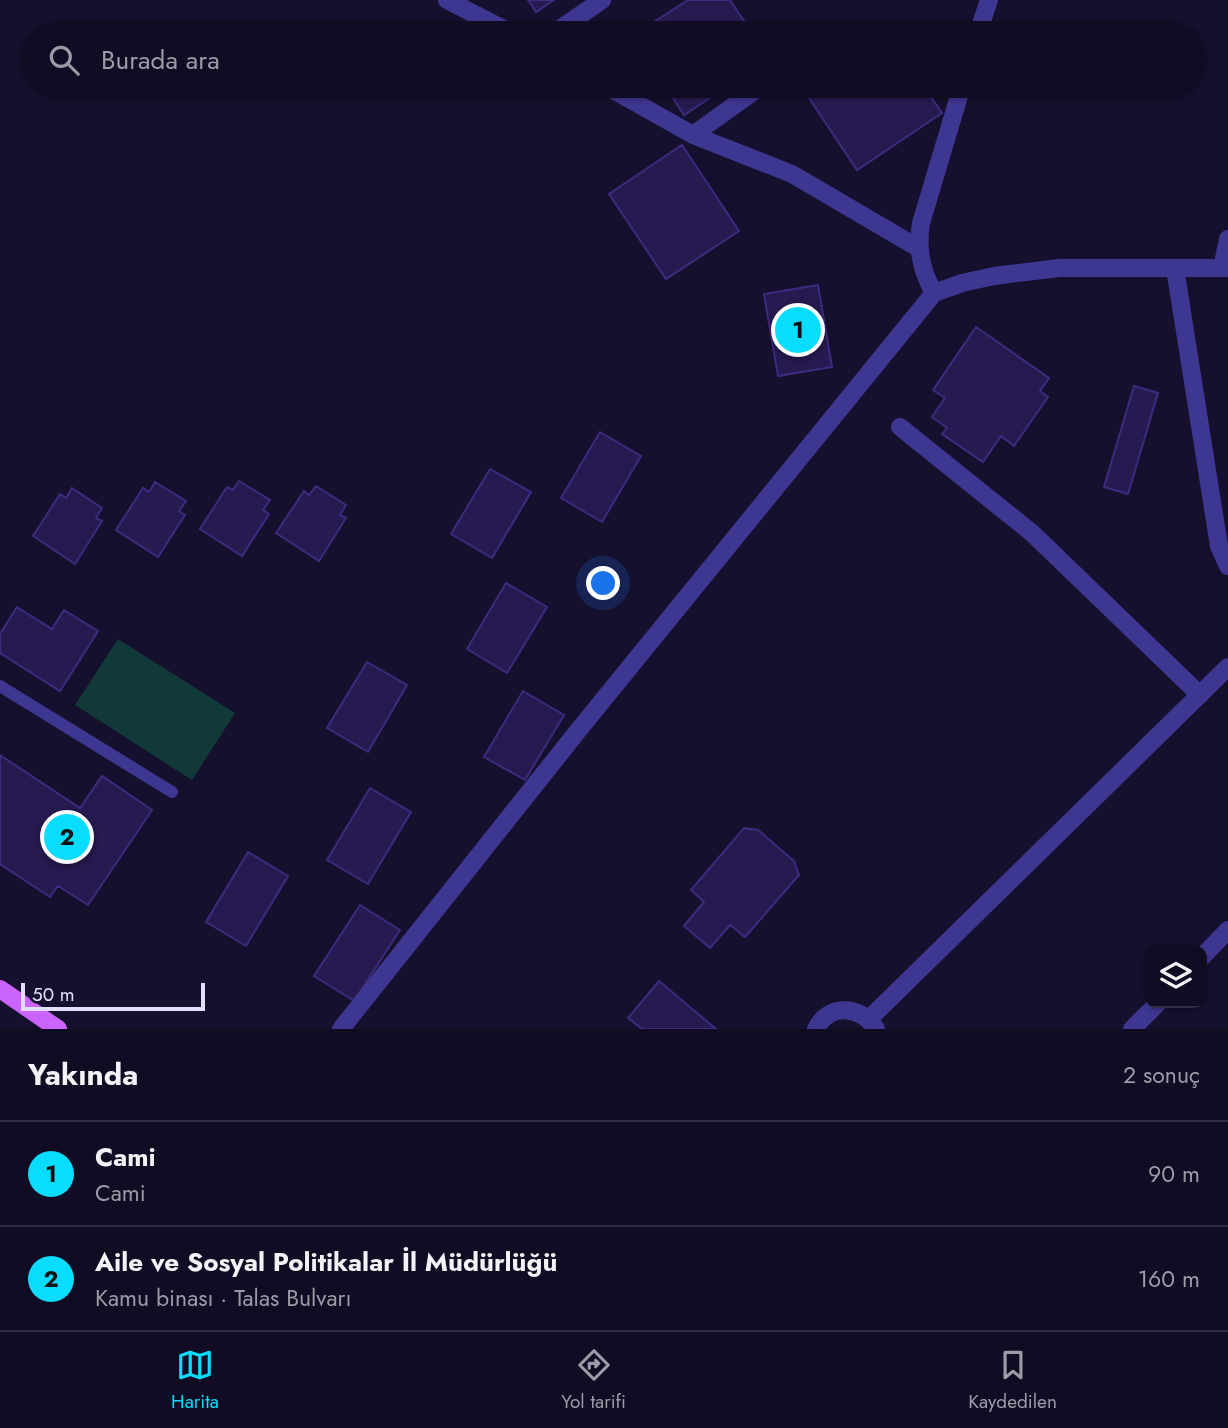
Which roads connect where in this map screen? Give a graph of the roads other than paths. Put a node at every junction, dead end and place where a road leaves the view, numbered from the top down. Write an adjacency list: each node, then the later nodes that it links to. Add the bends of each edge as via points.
1 (447, 0): 4 (street)
2 (603, 0): 5 (street)
3 (989, 0): 6 (street)
4 (488, 21)
5 (572, 21)
6 (982, 21)
7 (627, 98): 10 (street)
8 (744, 98): 10 (street)
9 (958, 98): 12 (street, via 921,223)
10 (693, 135): 12 (street, via 792,174)
11 (1228, 239): 14 (street)
12 (919, 249): 15 (street)
13 (1175, 268): 14 (street); 15 (street, via 1037,270 962,283); 17 (street, via 1219,547)
14 (1225, 268)
15 (934, 293): 28 (street)
16 (900, 427): 20 (street, via 1032,533)
17 (1228, 566)
18 (1228, 667): 20 (street)
19 (0, 686): 21 (lane)
20 (1200, 695): 26 (street)
21 (172, 792)
22 (1228, 930): 23 (street)
23 (1207, 952)
24 (0, 989): 27 (main road)
25 (1153, 1008): 30 (street)
26 (873, 1024): 29 (street, via 848,1010 827,1016)
27 (58, 1029)
28 (341, 1029)
29 (816, 1029)
30 (1132, 1029)

